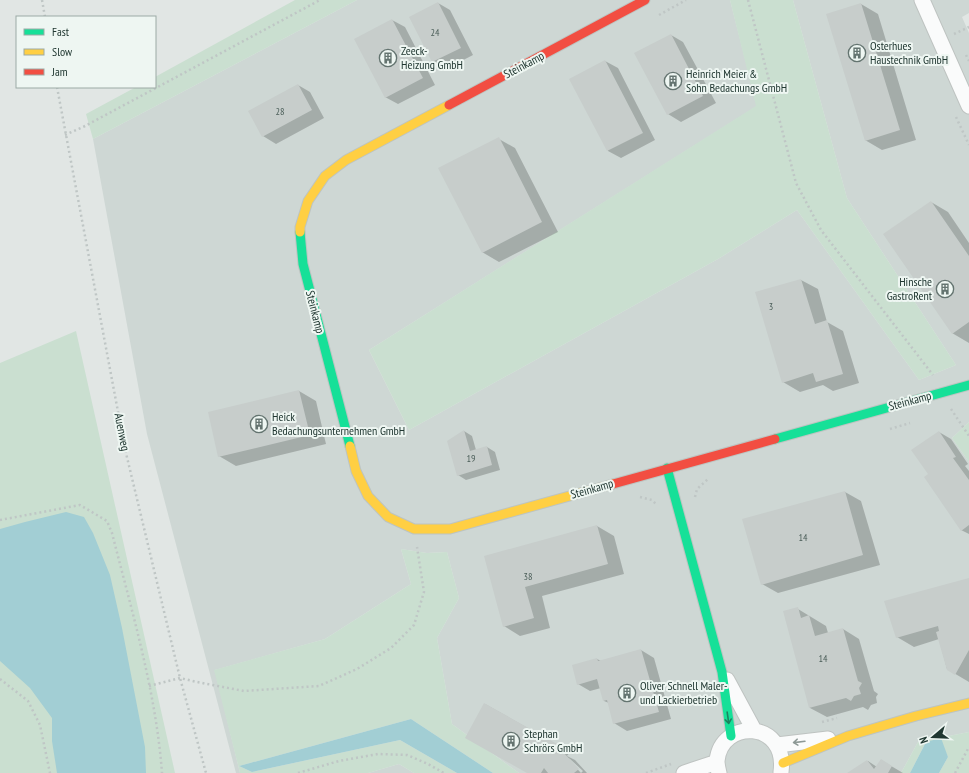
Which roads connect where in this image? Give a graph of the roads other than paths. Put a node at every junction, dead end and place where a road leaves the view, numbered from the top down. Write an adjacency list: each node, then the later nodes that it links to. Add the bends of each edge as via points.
1 (645, 0): 5 (street, Steinkamp, via 346,160 325,176 308,201 300,227 303,264 356,471 368,496 388,517 414,529 450,528)
2 (922, 0): 3 (street)
3 (969, 106)
4 (969, 385): 5 (street, Steinkamp)
5 (667, 468): 6 (street)
6 (722, 672): 8 (street); 9 (street, one-way to 9)
7 (969, 703): 10 (street)
8 (754, 730): 9 (street, via 742,731); 11 (street, via 771,738)
9 (731, 736): 12 (street, via 722,747)
10 (848, 736): 11 (street, one-way to 11); 14 (street)
11 (777, 745): 14 (street, via 781,753)
12 (718, 767): 13 (street)
13 (680, 768)
14 (782, 768)

